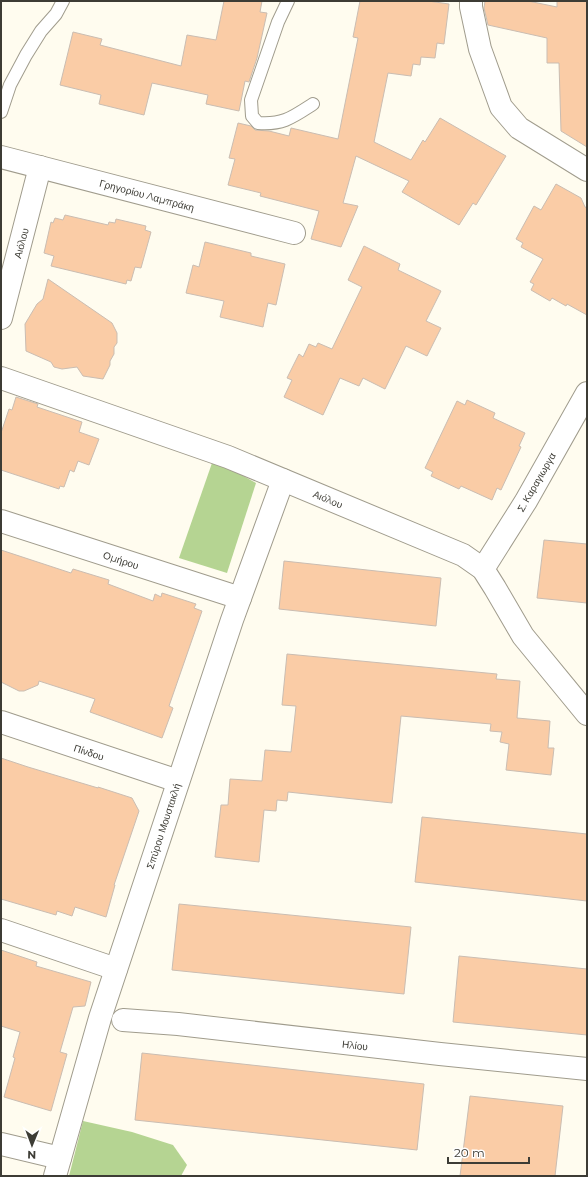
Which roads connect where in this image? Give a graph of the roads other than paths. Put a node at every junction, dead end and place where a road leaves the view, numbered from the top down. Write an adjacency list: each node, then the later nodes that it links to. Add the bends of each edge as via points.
1 (64, 1): 5 (lane, via 26,55 10,85)
2 (288, 1): 4 (lane, via 278,22 251,100 252,116 258,123 270,124 290,119)
3 (471, 1): 8 (street, via 480,49 501,107 519,128)
4 (313, 104)
5 (1, 112)
6 (1, 157): 7 (street, Γρηγορίου Λαμπράκη)
7 (40, 167): 9 (street, Γρηγορίου Λαμπράκη); 10 (street, Αιόλου)
8 (587, 170)
9 (294, 233)
10 (1, 318)
11 (1, 378): 13 (street, Αιόλου, via 228,457)
12 (587, 393): 15 (street, Σ. Καραγιωργα, via 526,501)
13 (283, 480): 15 (street, Αιόλου, via 463,555); 16 (street, Σπύρου Μουστακλή)
14 (1, 521): 16 (street, Ομήρου)
15 (483, 569): 17 (street, Αιόλου, via 523,636)
16 (240, 598): 19 (street, Σπύρου Μουστακλή)
17 (587, 714)
18 (1, 722): 19 (street, Πίνδου)
19 (178, 781): 21 (street, Σπύρου Μουστακλή)
20 (1, 930): 21 (street)
21 (116, 968): 25 (street, Σπύρου Μουστακλή)
22 (123, 1020): 23 (street, Ηλίου)
23 (587, 1069)
24 (1, 1144): 25 (street)
25 (57, 1167)

